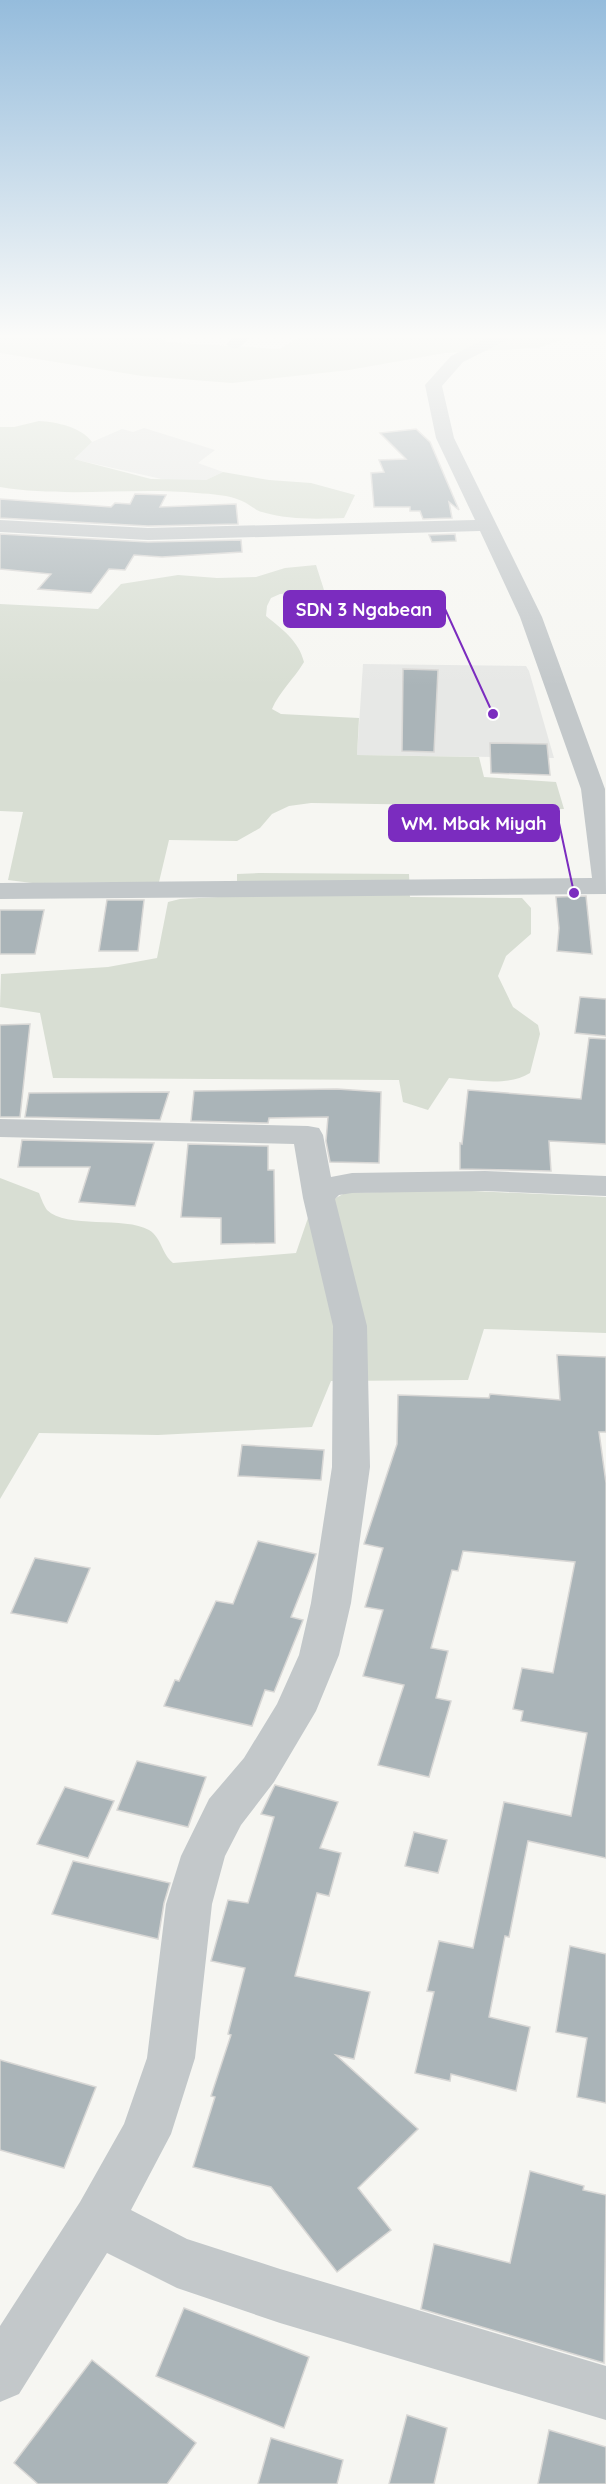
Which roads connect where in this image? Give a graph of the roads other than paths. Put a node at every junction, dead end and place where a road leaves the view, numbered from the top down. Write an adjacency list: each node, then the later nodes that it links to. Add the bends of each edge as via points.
1 (453, 454): 2 (street)
2 (488, 525): 4 (street, via 148,534); 6 (street, via 531,617 592,789)
3 (0, 526): 4 (street)
4 (79, 531): 5 (street)
5 (64, 552)
6 (606, 886): 7 (street)
7 (0, 891)
8 (0, 1128): 10 (street, via 308,1135)
9 (606, 1186): 10 (street, via 484,1181 352,1183 329,1187)
10 (319, 1198): 11 (street, via 350,1326 351,1467 331,1602 319,1655 295,1712 259,1770 225,1812 203,1856 189,1904 171,2058 146,2134)
11 (98, 2220): 12 (street); 13 (street, via 177,2262)
12 (0, 2375)
13 (606, 2393)

